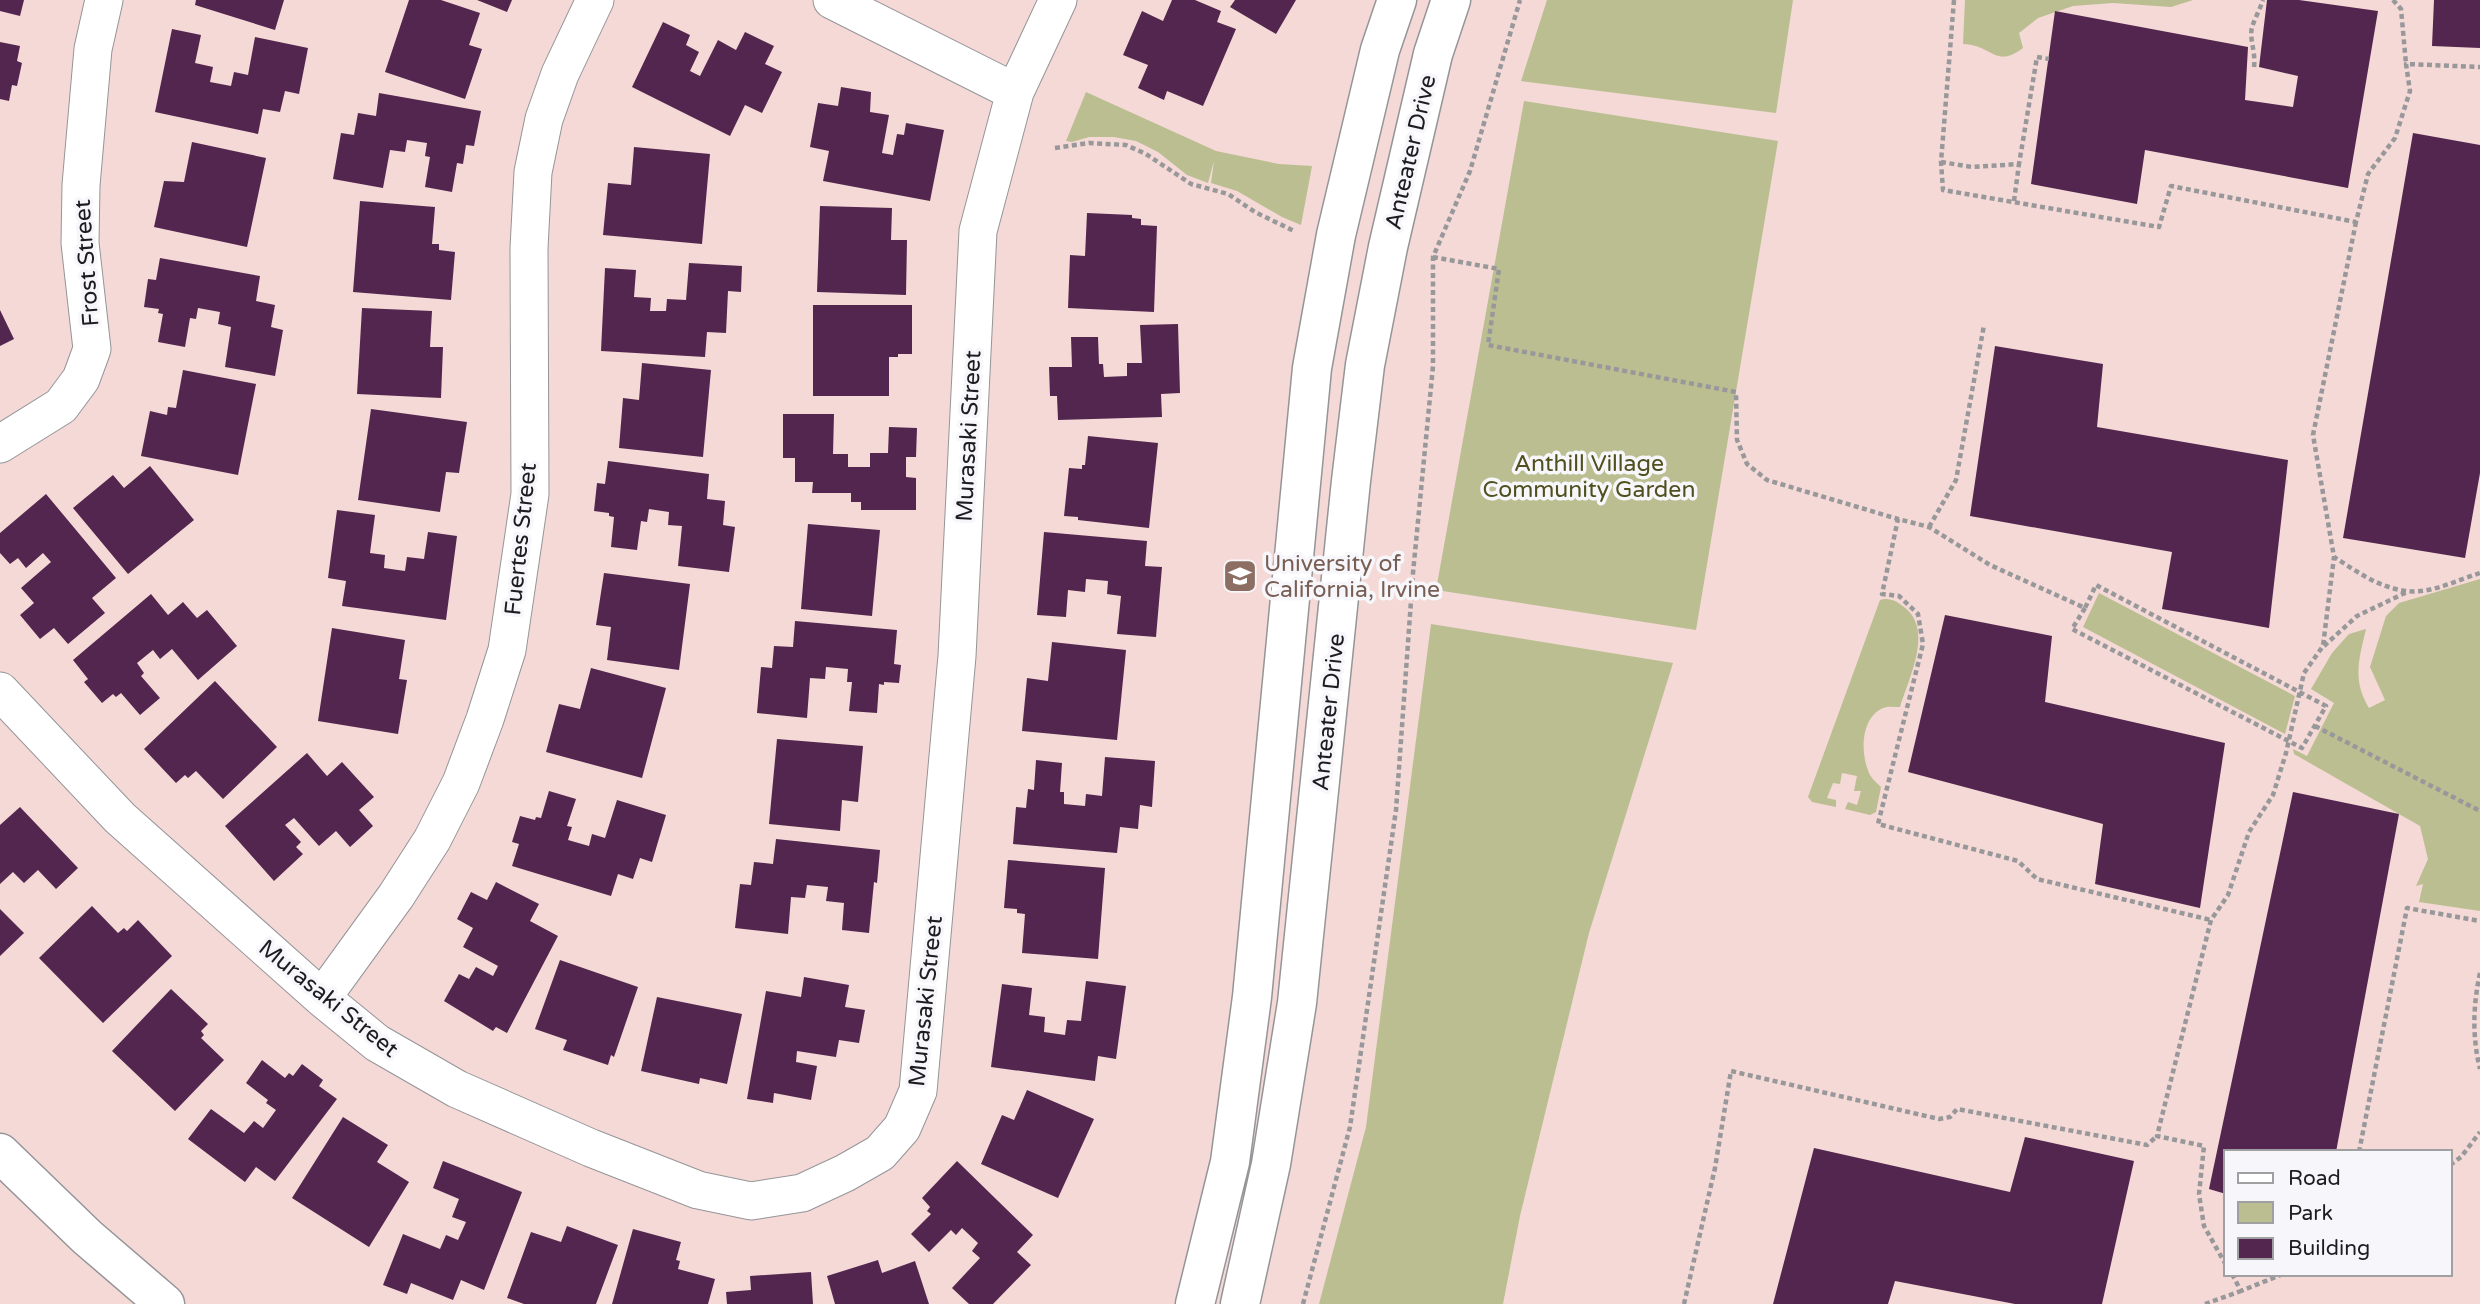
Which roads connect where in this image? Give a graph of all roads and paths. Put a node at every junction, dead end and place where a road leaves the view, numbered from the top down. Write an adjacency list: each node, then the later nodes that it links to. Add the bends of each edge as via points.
1 (104, 0): 25 (street, Frost Street, via 93,49 81,186 80,243 92,349 81,379 61,406)
2 (595, 0): 41 (street, Fuertes Street, via 560,74 533,172 530,494 507,650 461,783 432,840)
3 (832, 0): 15 (street)
4 (1058, 0): 15 (street, Murasaki Street)
5 (1397, 0): 21 (main road, Anteater Drive, via 1380,50)
6 (1451, 0): 22 (main road, Anteater Drive, via 1433,54)
7 (1520, 0): 23 (path, via 1470,172)
8 (1954, 0): 17 (path)
9 (2263, 0): 13 (path, via 2252,29)
10 (2393, 0): 12 (path, via 2401,9)
11 (2049, 59): 18 (path, via 2037,57)
12 (2406, 64): 14 (path); 20 (path, via 2410,91 2395,138 2368,174)
13 (2254, 67)
14 (2480, 67)
15 (1015, 92): 41 (street, Murasaki Street, via 978,231 957,656 918,1091 902,1128 880,1153 802,1193 751,1201 698,1190 457,1089 377,1043)
16 (1055, 148): 21 (path, via 1089,143 1126,145 1191,184 1228,194 1288,228 1305,235)
17 (1941, 162): 18 (path, via 1972,167); 19 (path, via 1943,190)
18 (2019, 164): 19 (path)
19 (2014, 201): 20 (path, via 2159,227 2171,186)
20 (2356, 222): 28 (path, via 2313,435)
21 (1336, 235): 53 (main road, Anteater Drive, via 1312,368 1252,997 1232,1148)
22 (1388, 247): 23 (path); 54 (main road, Anteater Drive, via 1365,365 1350,481 1291,1044)
23 (1433, 257): 26 (path, via 1499,269 1488,345 1736,392 1737,440 1746,464 1767,480); 55 (path, via 1433,366 1396,810 1350,1127)
24 (1984, 325): 27 (path, via 1956,480)
25 (0, 444)
26 (1898, 519): 27 (path); 38 (path, via 1882,594 1899,596 1918,614 1923,645 1878,824 2018,861 2038,879)
27 (1929, 527): 31 (path, via 1990,565)
28 (2334, 557): 30 (path, via 2374,582); 32 (path)
29 (2480, 573): 30 (path)
30 (2407, 592): 32 (path, via 2357,616)
31 (2085, 608): 34 (path, via 2096,585); 36 (path, via 2073,629)
32 (2323, 646): 34 (path, via 2304,673)
33 (0, 691): 41 (street, Murasaki Street, via 120,818)
34 (2300, 693): 35 (path, via 2326,706); 36 (path)
35 (2315, 726): 36 (path, via 2302,748); 37 (path)
36 (2289, 740): 38 (path, via 2273,795 2249,832 2228,895)
37 (2480, 811)
38 (2211, 920): 44 (path)
39 (2480, 921): 45 (path, via 2407,908)
40 (2480, 973): 42 (path, via 2474,1028)
41 (322, 998)
42 (2480, 1069)
43 (2480, 1132): 47 (path)
44 (2157, 1136): 48 (path, via 2204,1146 2199,1194 2204,1226); 56 (path, via 2147,1145 1957,1109 1950,1117 1939,1119 1731,1070 1715,1168)
45 (2359, 1150)
46 (0, 1153): 52 (main road)
47 (2452, 1164)
48 (2224, 1261)
49 (2233, 1276): 51 (path)
50 (2278, 1276): 51 (path)
51 (2241, 1291): 57 (path)
52 (165, 1304)
53 (1195, 1304)
54 (1240, 1304)
55 (1303, 1304)
56 (1684, 1304)
57 (2205, 1304)

